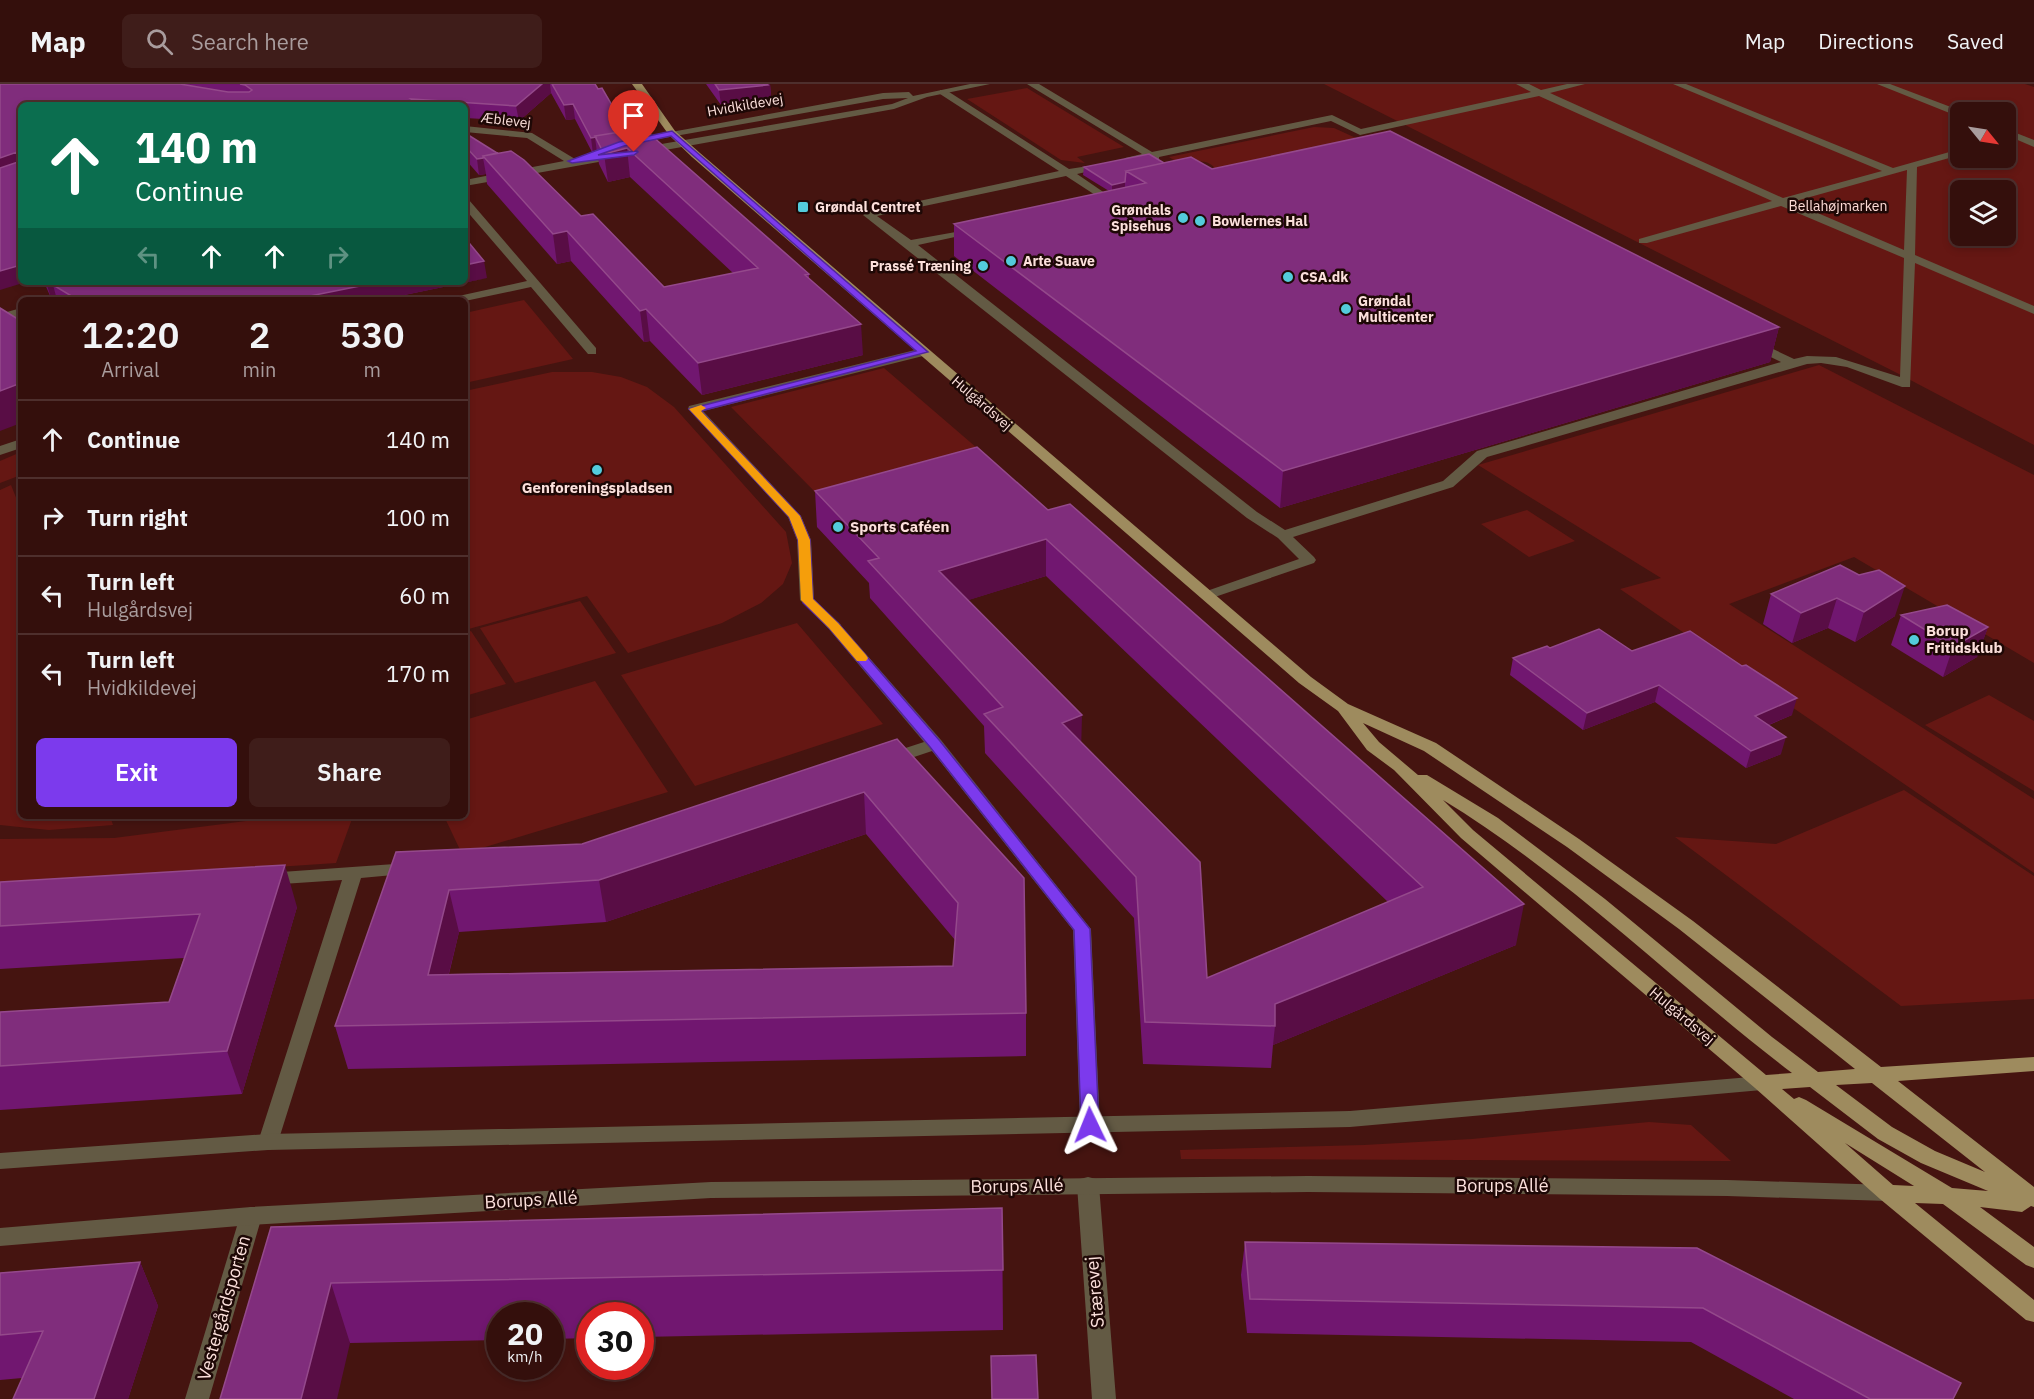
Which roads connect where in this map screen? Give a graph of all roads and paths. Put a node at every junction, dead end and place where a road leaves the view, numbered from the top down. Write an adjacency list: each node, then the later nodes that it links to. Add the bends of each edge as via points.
1 (637, 84): 15 (main road, Hulgårdsvej)
2 (985, 84): 8 (street, Hvidkildevej)
3 (1032, 84): 21 (street)
4 (1521, 84): 10 (street)
5 (1580, 84): 10 (street)
6 (1678, 84): 25 (street)
7 (1882, 84): 12 (street)
8 (963, 86): 9 (street, Hvidkildevej)
9 (943, 92): 11 (street, Hvidkildevej); 26 (street)
10 (1540, 93): 21 (street, via 1360,132 1332,118); 28 (street)
11 (926, 95): 15 (street, Hvidkildevej, via 883,96); 18 (street, Hvidkildevej, via 894,106)
12 (1950, 110)
13 (468, 129): 22 (street, Æblevej, via 529,135)
14 (2034, 131): 16 (street)
15 (672, 133): 18 (main road, Hulgårdsvej); 22 (street, Hvidkildevej, via 621,144)
16 (2016, 134)
17 (2016, 138): 19 (street)
18 (684, 144): 22 (street, Hvidkildevej); 42 (main road, Hulgårdsvej)
19 (2034, 144)
20 (1950, 155): 24 (street)
21 (1151, 156): 23 (street); 26 (street)
22 (572, 161): 27 (street, Hvidkildevej)
23 (1167, 165)
24 (1912, 166): 25 (street); 34 (street)
25 (1892, 171): 28 (street)
26 (1068, 173): 30 (street, via 1115,198); 33 (street, via 868,215)
27 (468, 182)
28 (1784, 203): 32 (street); 34 (street)
29 (468, 205): 35 (street)
30 (1087, 205)
31 (982, 228): 33 (street)
32 (1643, 241)
33 (909, 244): 46 (street, via 1252,515)
34 (1909, 256): 37 (street); 43 (street, via 1906,384 1840,360 1808,358)
35 (535, 283): 36 (street); 41 (street)
36 (468, 297)
37 (2034, 310)
38 (18, 313): 39 (street)
39 (0, 318)
40 (1740, 336): 43 (street)
41 (592, 351)
42 (923, 352): 47 (main road, Hulgårdsvej); 49 (street, via 694,409 795,516 804,540 807,600)
43 (1792, 363): 46 (street, via 1482,454 1448,484)
44 (18, 444): 45 (street)
45 (0, 451)
46 (1283, 535): 47 (street, via 1309,560)
47 (1206, 596): 48 (main road, Hulgårdsvej)
48 (1342, 707): 51 (main road, Hulgårdsvej, via 1373,747); 56 (main road, Hulgårdsvej, via 1430,747 1574,843 1686,925)
49 (935, 744): 50 (street); 59 (street, via 1082,929)
50 (868, 766)
51 (1400, 766): 57 (main road, via 1501,829 1599,903); 58 (main road, Hulgårdsvej, via 1467,834)
52 (424, 868): 53 (street)
53 (353, 874): 54 (street); 60 (street)
54 (247, 881)
55 (2034, 1064): 56 (main road)
56 (1876, 1075): 57 (main road); 65 (main road, Hulgårdsvej)
57 (1816, 1080): 58 (main road); 65 (main road, via 1885,1134 1928,1157)
58 (1762, 1083): 59 (street, via 1350,1119); 63 (main road, Hulgårdsvej); 64 (main road)
59 (1090, 1125): 60 (street)
60 (268, 1142): 61 (street)
61 (0, 1161)
62 (1088, 1185): 63 (street, Borups Allé, via 1703,1187); 66 (street, Borups Allé, via 711,1190); 71 (street, Stærevej)
63 (1888, 1193): 64 (main road, Borups Allé); 69 (main road, Hulgårdsvej)
64 (1948, 1196): 65 (main road, Borups Allé); 68 (main road)
65 (2034, 1202)
66 (251, 1216): 67 (street, Borups Allé); 70 (street, Vestergårdsporten)
67 (0, 1237)
68 (2034, 1259)
69 (2034, 1313)
70 (197, 1399)
71 (1104, 1399)

